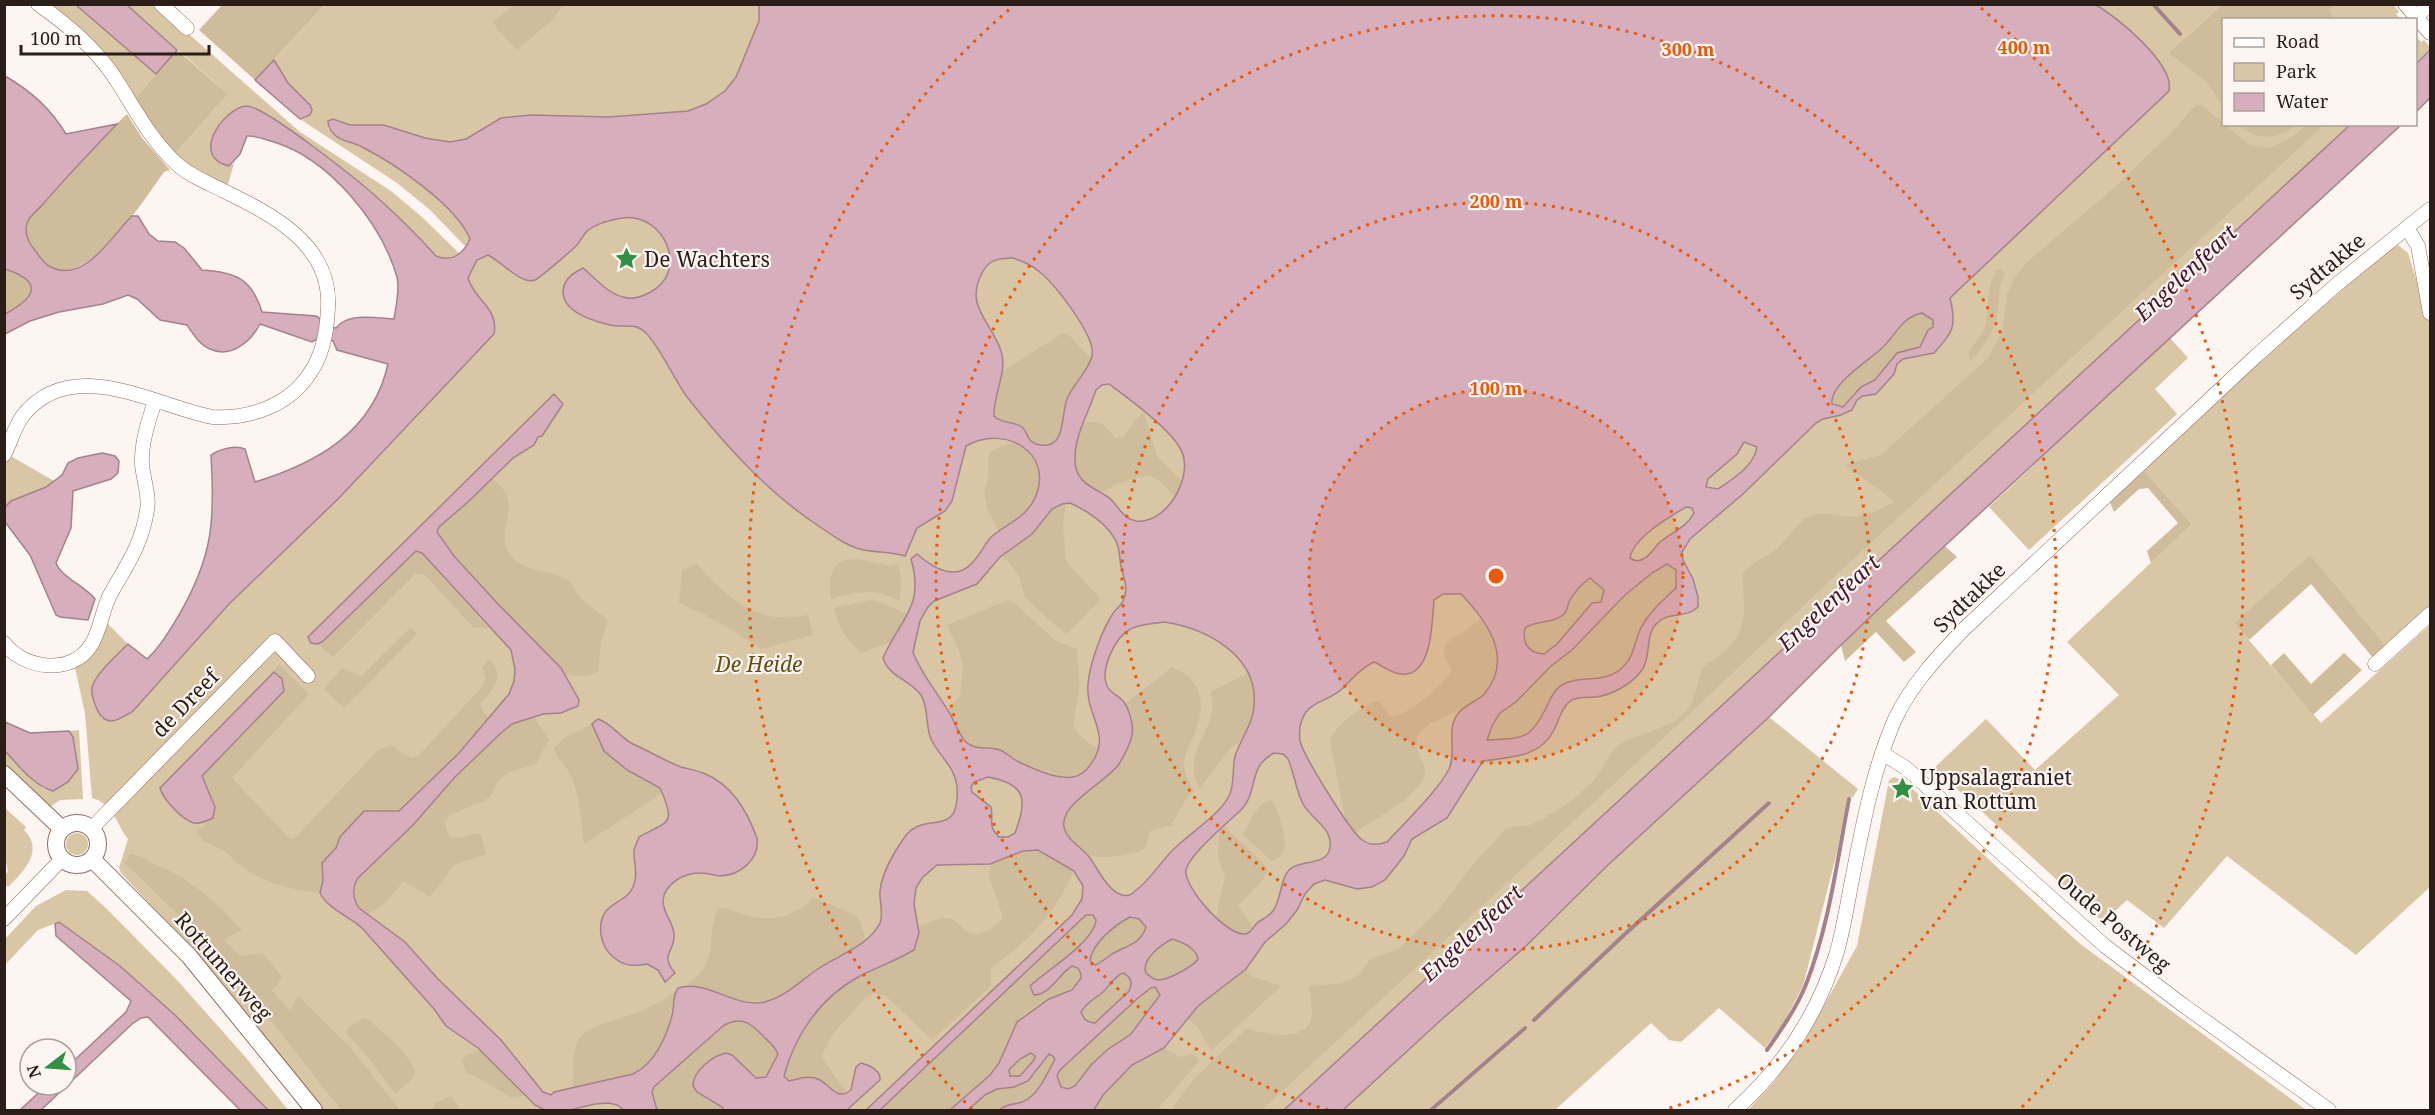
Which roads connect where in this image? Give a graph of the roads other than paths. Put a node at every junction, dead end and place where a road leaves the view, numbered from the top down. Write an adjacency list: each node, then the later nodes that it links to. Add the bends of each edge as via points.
1 (38, 4): 12 (street, via 71,30 110,70 159,145 178,165 268,212 305,242 326,282 327,318 317,362 299,387 280,402 258,413 227,418)
2 (161, 4): 7 (street)
3 (2405, 4): 5 (street)
4 (2430, 4): 5 (street)
5 (2416, 17)
6 (2417, 18): 8 (street)
7 (187, 28)
8 (2430, 33)
9 (2430, 209): 10 (street, Sydtakke)
10 (2407, 228): 11 (street, via 2418,246); 18 (street, Sydtakke, via 2256,356 1964,629 1910,693)
11 (2430, 313)
12 (155, 402): 13 (street, via 97,386 57,390 24,415); 15 (street, via 148,420 142,462 148,507 143,532 110,595 92,645 71,661 47,666 12,653)
13 (4, 455)
14 (2430, 614): 16 (street)
15 (4, 643)
16 (2375, 664)
17 (308, 676): 20 (street, de Dreef, via 275,641)
18 (1882, 753): 26 (street, Sydtakke, via 1868,797 1837,951 1824,987 1807,1023 1780,1064); 27 (street, Oude Postweg, via 1906,768 2105,946)
19 (4, 774): 21 (main road)
20 (91, 829): 21 (main road, via 78,823); 23 (main road, via 98,842)
21 (62, 830): 22 (main road, via 56,844)
22 (62, 859): 23 (main road, via 77,865); 24 (street)
23 (92, 859): 25 (main road, Rottumerweg, via 189,956)
24 (4, 919)
25 (314, 1110)
26 (1735, 1110)
27 (2329, 1110)

